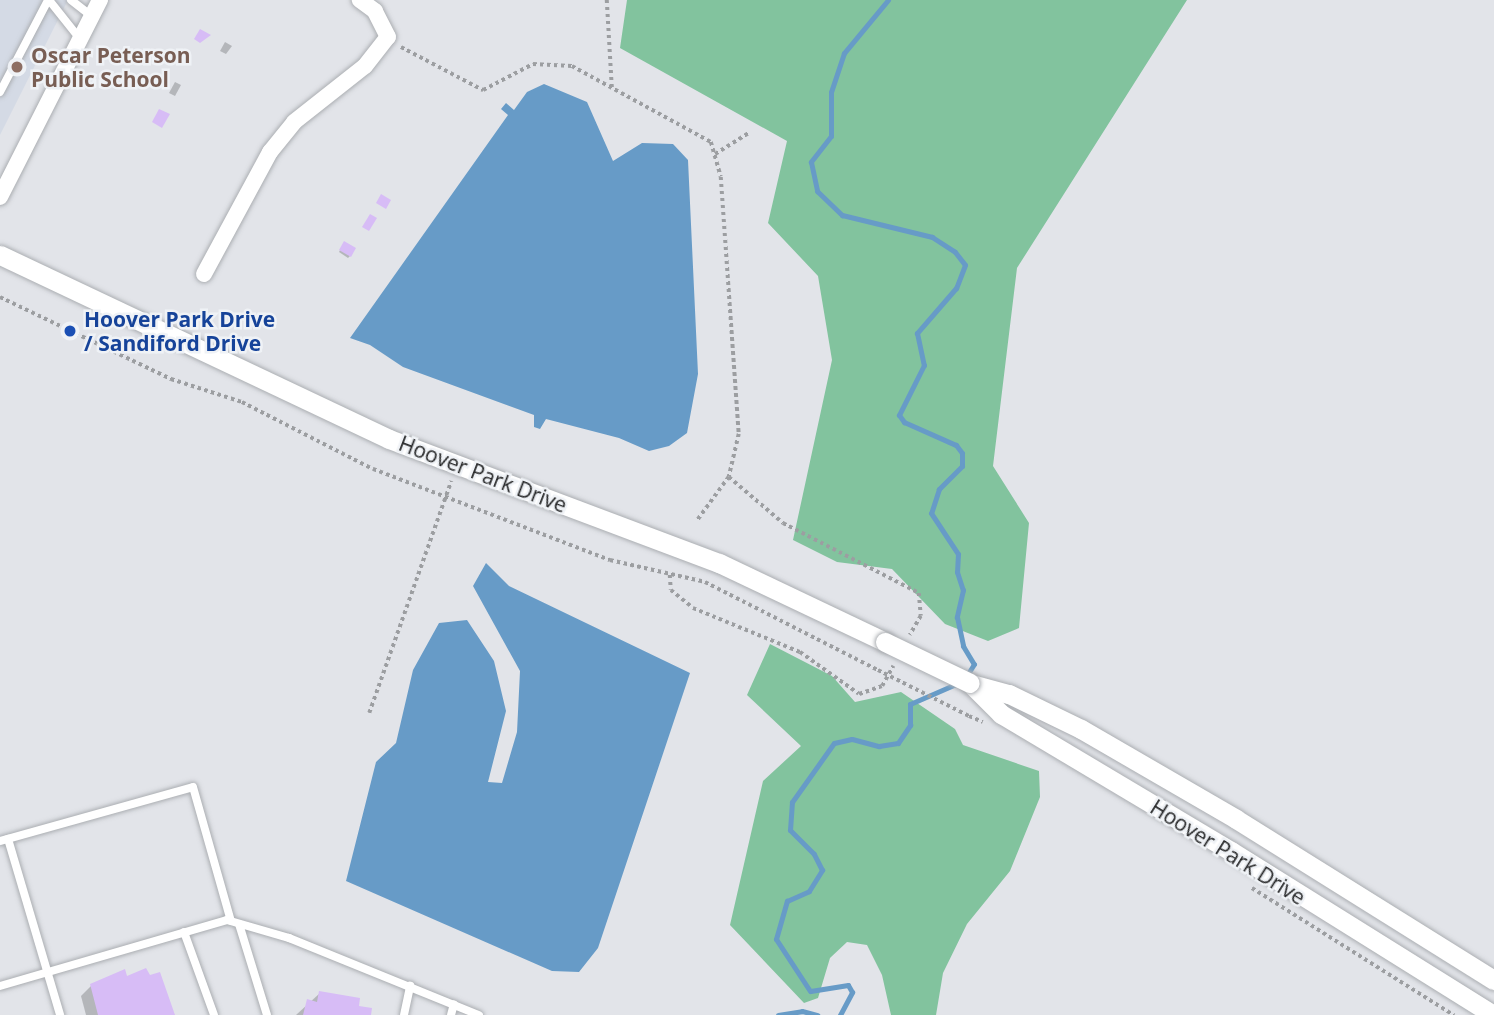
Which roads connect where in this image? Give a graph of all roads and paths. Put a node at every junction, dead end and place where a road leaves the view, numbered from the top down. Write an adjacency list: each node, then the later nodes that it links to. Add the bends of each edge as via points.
1 (49, 0): 8 (lane); 10 (lane)
2 (71, 0): 6 (lane)
3 (100, 0): 6 (street)
4 (360, 0): 7 (street, via 375,11)
5 (607, 0): 9 (path)
6 (93, 17): 8 (street)
7 (388, 37): 9 (path, via 410,54 483,90 533,65 572,66); 15 (street, via 365,66 294,122 270,152)
8 (83, 41): 13 (street)
9 (612, 88): 12 (path, via 711,142)
10 (0, 92)
11 (748, 132): 12 (path)
12 (714, 154): 19 (path, via 721,177 739,434 729,477)
13 (0, 197)
14 (0, 255): 17 (street, Hoover Park Drive, via 389,439)
15 (204, 274)
16 (0, 297): 18 (path, via 171,379 242,402 373,469)
17 (457, 464): 18 (path); 20 (street, Hoover Park Drive, bridge, via 719,563)
18 (445, 497): 21 (path); 22 (path, bridge, via 610,560 705,582)
19 (697, 521)
20 (970, 683): 27 (street, Hoover Park Drive, via 1009,694 1093,736); 37 (street, Hoover Park Drive, via 1001,714)
21 (369, 713)
22 (969, 716)
23 (4, 840): 24 (lane, via 193,786); 26 (lane)
24 (235, 922): 25 (lane); 29 (lane, via 289,938); 33 (lane)
25 (184, 932): 26 (lane); 32 (lane)
26 (46, 970): 28 (lane); 31 (lane)
27 (1494, 980)
28 (0, 986)
29 (410, 986): 30 (lane); 34 (lane)
30 (454, 1004): 35 (lane); 36 (lane)
31 (60, 1015)
32 (214, 1015)
33 (267, 1015)
34 (404, 1015)
35 (451, 1015)
36 (479, 1015)
37 (1493, 1015)

